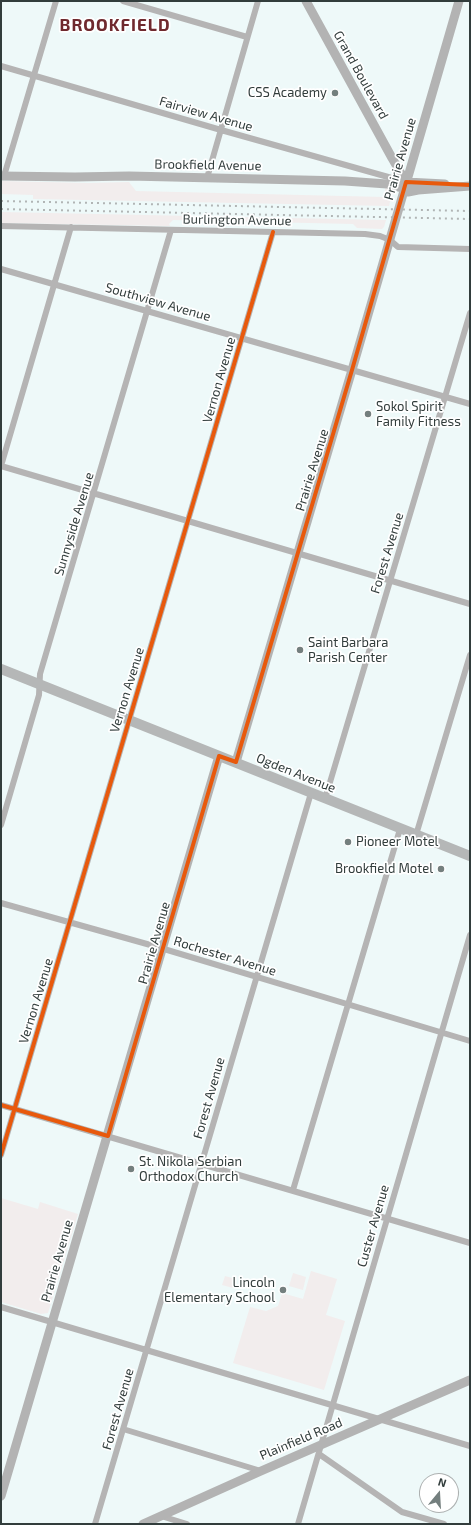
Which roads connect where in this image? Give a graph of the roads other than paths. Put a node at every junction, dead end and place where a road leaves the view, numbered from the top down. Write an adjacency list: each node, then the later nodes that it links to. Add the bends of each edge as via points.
1 (56, 1): 8 (street)
2 (123, 1): 6 (street)
3 (258, 1): 6 (street)
4 (306, 1): 13 (street, Grand Boulevard, via 393,160)
5 (460, 1): 13 (street, Prairie Avenue)
6 (247, 37): 9 (street)
7 (1, 66): 8 (street, Fairview Avenue)
8 (33, 76): 9 (street, Fairview Avenue); 10 (street)
9 (221, 130): 11 (street); 13 (street, Fairview Avenue, via 389,178)
10 (2, 176): 11 (street, Brookfield Avenue)
11 (207, 178): 13 (street, Brookfield Avenue, via 345,181 387,184)
12 (470, 186): 13 (street, Brookfield Avenue)
13 (406, 189): 18 (street, Prairie Avenue)
14 (1, 226): 15 (street, Burlington Avenue)
15 (71, 227): 16 (street, Burlington Avenue); 21 (street)
16 (171, 230): 17 (street, Burlington Avenue); 22 (street, Sunnyside Avenue)
17 (273, 232): 18 (street, Burlington Avenue, via 365,234); 24 (street, Vernon Avenue)
18 (390, 240): 19 (street, Burlington Avenue, via 398,247); 25 (street, Prairie Avenue)
19 (470, 249)
20 (1, 269): 21 (street, Southview Avenue)
21 (55, 284): 22 (street, Southview Avenue); 28 (street)
22 (148, 311): 24 (street, Southview Avenue); 29 (street, Sunnyside Avenue)
23 (470, 313): 26 (street, Forest Avenue)
24 (242, 338): 25 (street, Southview Avenue); 30 (street, Vernon Avenue)
25 (352, 370): 26 (street, Southview Avenue); 31 (street, Prairie Avenue)
26 (446, 396): 27 (street, Southview Avenue); 32 (street, Forest Avenue)
27 (470, 404)
28 (1, 466): 29 (street)
29 (94, 494): 30 (street); 36 (street, Sunnyside Avenue, via 40,674)
30 (188, 521): 31 (street); 37 (street, Vernon Avenue)
31 (298, 553): 32 (street); 39 (street, Prairie Avenue)
32 (391, 580): 33 (street); 41 (street, Forest Avenue)
33 (470, 604)
34 (470, 655): 44 (street)
35 (1, 669): 36 (main road, Ogden Avenue)
36 (40, 684): 37 (main road, Ogden Avenue); 42 (street, Sunnyside Avenue)
37 (128, 719): 38 (main road, Ogden Avenue); 47 (street, Vernon Avenue)
38 (219, 756): 39 (main road, Ogden Avenue); 49 (street, Prairie Avenue)
39 (236, 762): 40 (main road, Ogden Avenue)
40 (311, 793): 41 (main road, Ogden Avenue); 50 (street, Forest Avenue)
41 (326, 799): 43 (main road, Ogden Avenue)
42 (1, 825)
43 (400, 829): 44 (main road, Ogden Avenue); 51 (street)
44 (416, 835): 45 (main road, Ogden Avenue)
45 (470, 856)
46 (1, 903): 47 (street, Rochester Avenue)
47 (70, 922): 49 (street, Rochester Avenue); 55 (street, Vernon Avenue)
48 (470, 935): 52 (street, Custer Avenue)
49 (162, 949): 50 (street, Rochester Avenue); 56 (street, Prairie Avenue)
50 (256, 977): 51 (street, Rochester Avenue); 58 (street, Forest Avenue)
51 (349, 1004): 52 (street, Rochester Avenue); 59 (street)
52 (442, 1032): 53 (street, Rochester Avenue); 60 (street, Custer Avenue)
53 (470, 1040)
54 (1, 1105): 55 (street)
55 (14, 1109): 56 (street); 57 (street, Vernon Avenue)
56 (108, 1136): 58 (street); 63 (street, Prairie Avenue)
57 (1, 1155)
58 (202, 1164): 59 (street); 64 (street, Forest Avenue)
59 (293, 1190): 60 (street)
60 (386, 1219): 61 (street); 66 (street, Custer Avenue)
61 (470, 1244)
62 (1, 1307): 63 (street)
63 (53, 1322): 64 (street); 72 (street, Prairie Avenue)
64 (146, 1350): 66 (street); 68 (street, Forest Avenue)
65 (470, 1380): 67 (street, Plainfield Road)
66 (332, 1404): 67 (street); 70 (street, Custer Avenue)
67 (380, 1419): 69 (street); 70 (street, Plainfield Road)
68 (123, 1429): 71 (street); 74 (street, Forest Avenue)
69 (470, 1446)
70 (320, 1450): 71 (street, Plainfield Road); 77 (street, Custer Avenue); 78 (street, via 402,1512)
71 (261, 1471): 73 (street, Plainfield Road)
72 (1, 1496)
73 (161, 1516): 75 (street, Plainfield Road); 76 (street)
74 (95, 1524)
75 (143, 1524)
76 (187, 1524)
77 (298, 1524)
78 (444, 1524)

